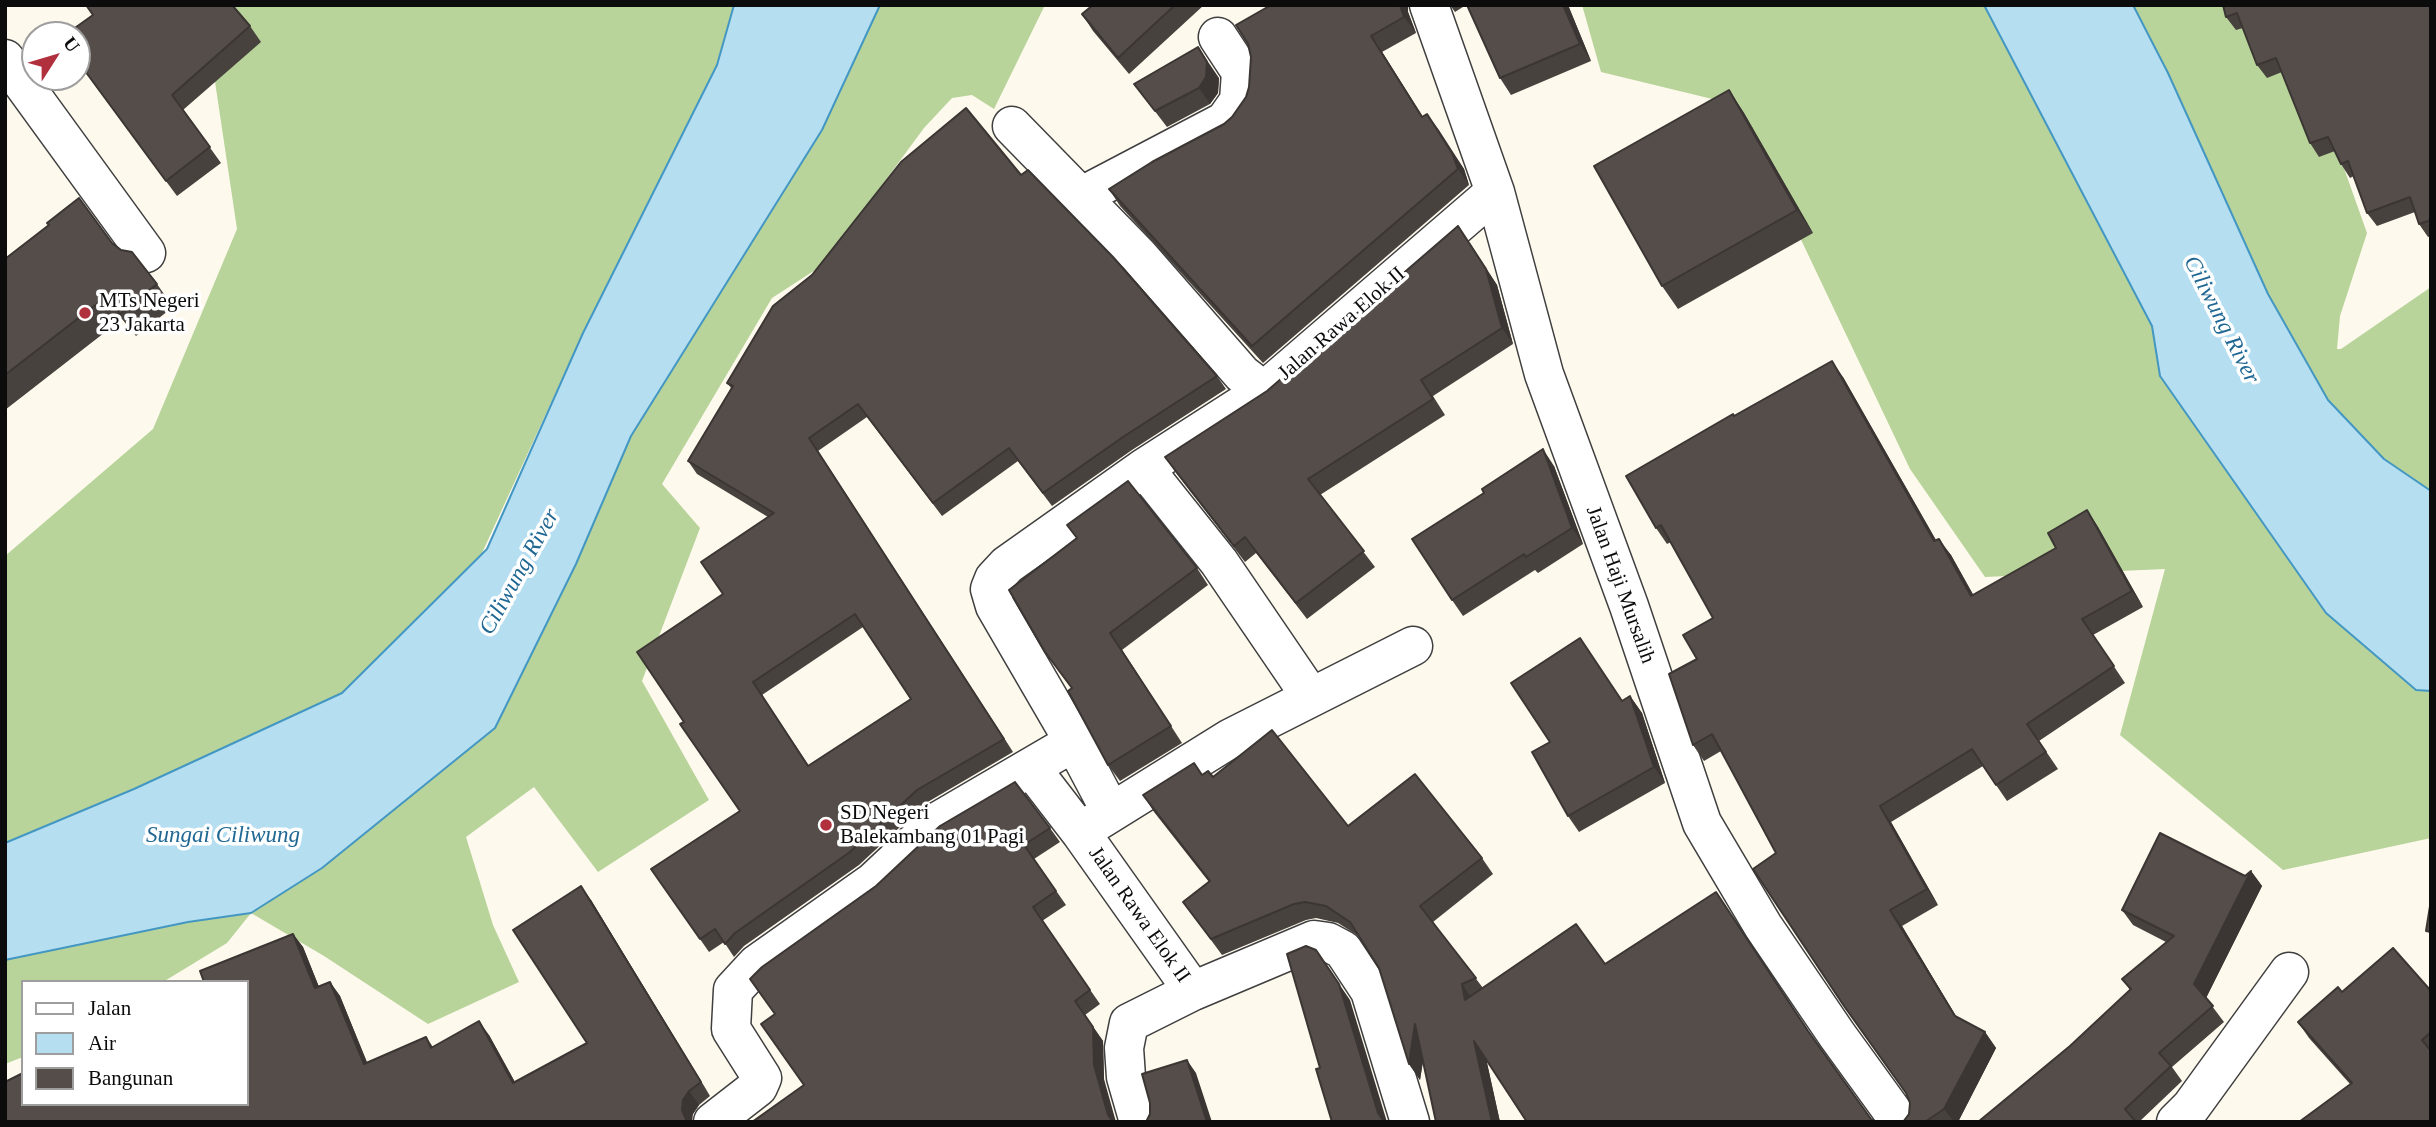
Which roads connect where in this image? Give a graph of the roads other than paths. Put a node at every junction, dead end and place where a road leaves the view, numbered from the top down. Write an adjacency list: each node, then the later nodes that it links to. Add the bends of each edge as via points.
1 (1429, 5): 5 (street, Jalan Haji Mursalih)
2 (1218, 37): 6 (street, via 1241,72 1239,101 1226,121)
3 (5, 60): 7 (street)
4 (1012, 126): 6 (street, Jalan Rawa Elok II)
5 (1495, 192): 8 (street, Jalan Rawa Elok II); 20 (street, Jalan Haji Mursalih, via 1544,373 1702,822 1763,926)
6 (1082, 196): 8 (street, Jalan Rawa Elok II, via 1242,374)
7 (146, 253)
8 (1264, 391): 9 (street)
9 (1144, 468): 11 (street, via 1219,562); 12 (street, Jalan Rawa Elok II, via 1007,565 990,589 995,606)
10 (1413, 646): 11 (street)
11 (1311, 697): 14 (street, via 1231,738)
12 (1074, 742): 13 (street); 14 (street, Jalan Rawa Elok II)
13 (1031, 768): 14 (street, Jalan Rawa Elok II); 17 (street, via 936,822 873,882 757,964 733,990 731,1029 762,1078 758,1087)
14 (1096, 822): 16 (street, Jalan Rawa Elok II)
15 (2289, 972): 21 (street)
16 (1193, 991): 18 (street, Jalan Rawa Elok II, via 1129,1023 1124,1048 1126,1077); 19 (street, via 1314,940 1343,950 1370,991)
17 (714, 1121)
18 (1139, 1122)
19 (1410, 1122)
20 (1900, 1122)
21 (2176, 1122)

